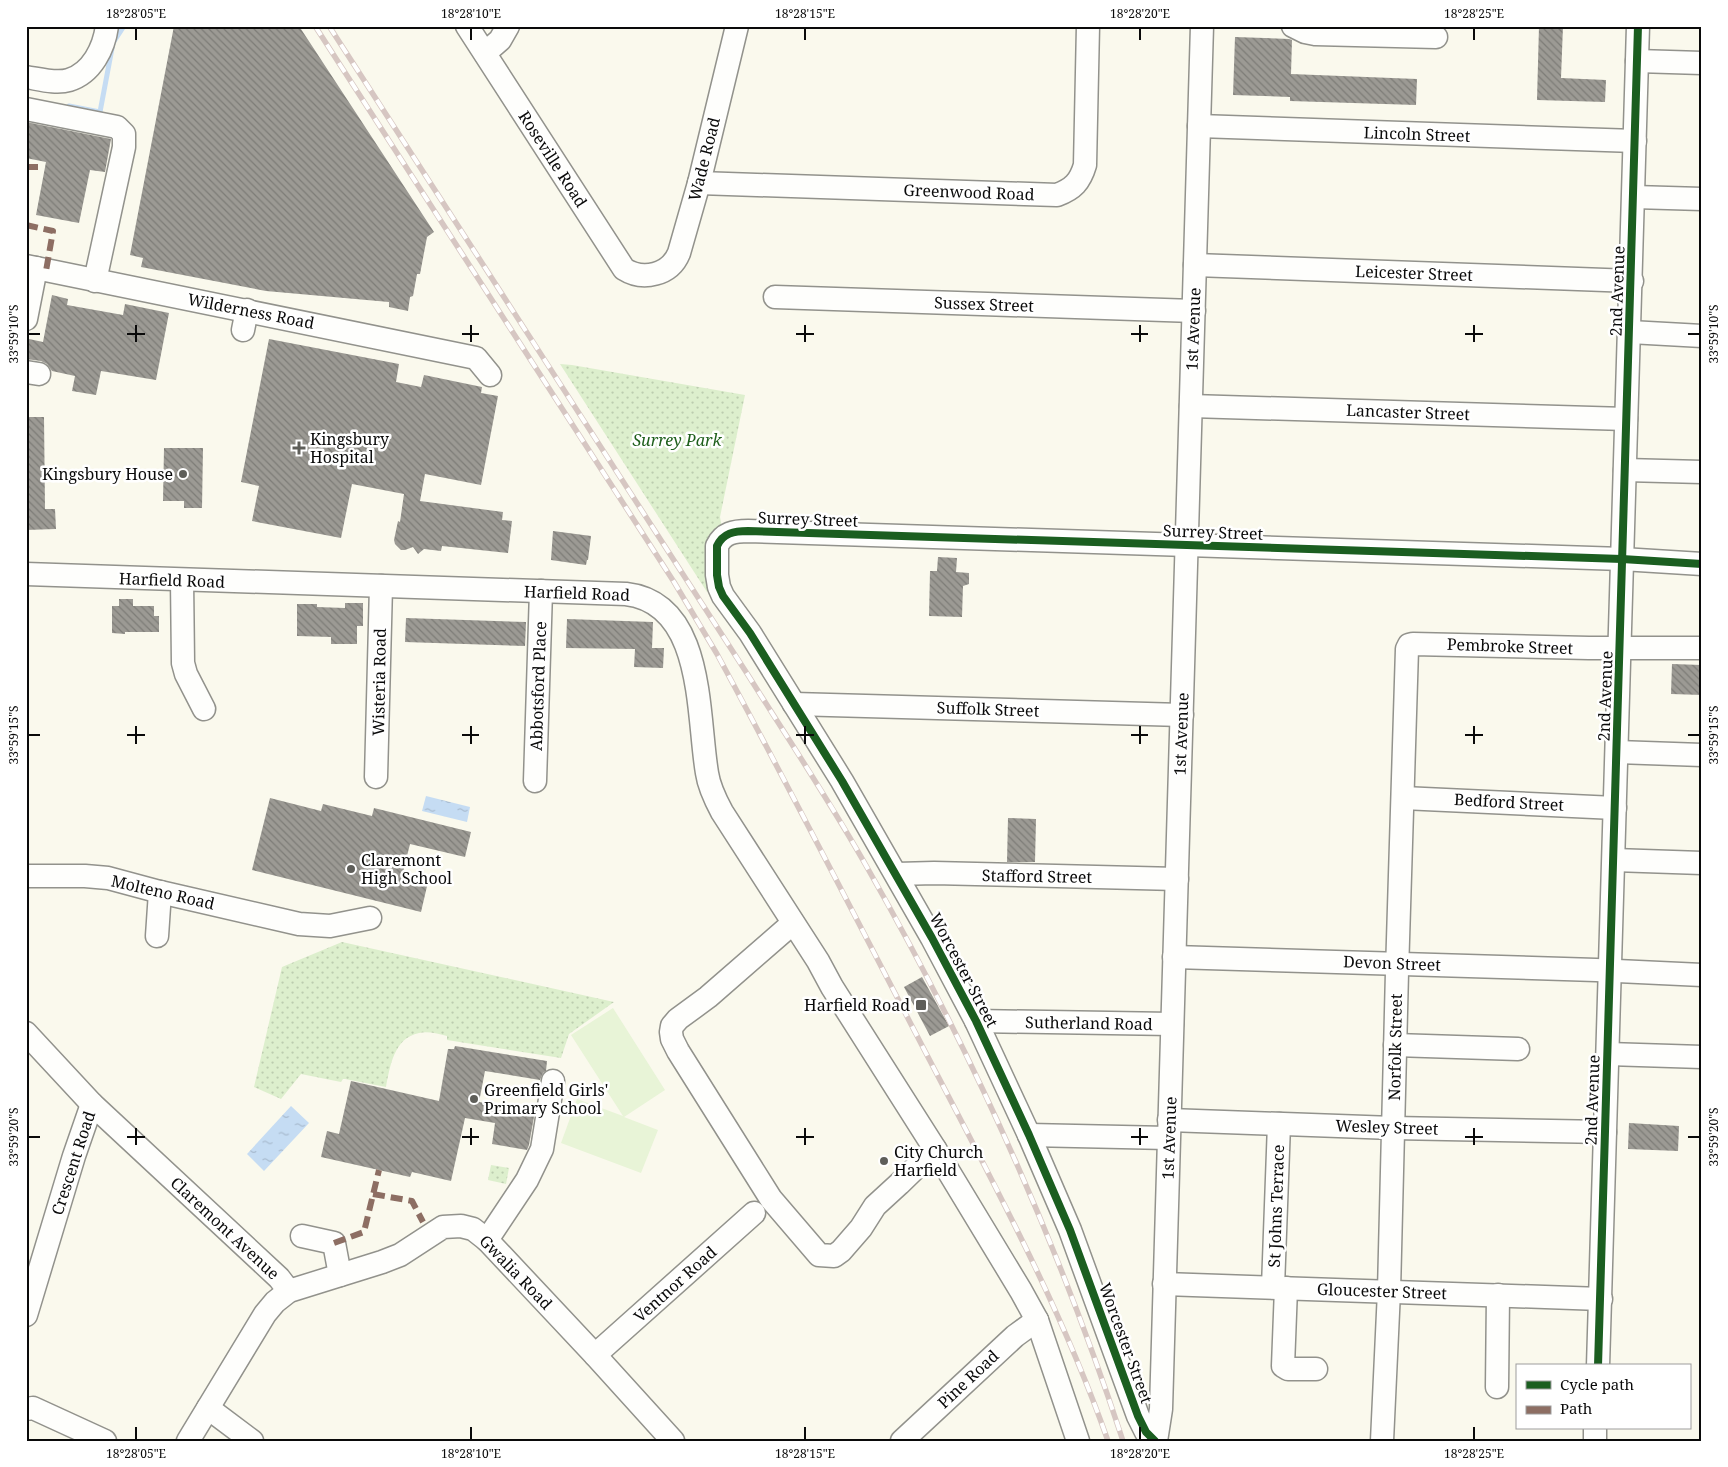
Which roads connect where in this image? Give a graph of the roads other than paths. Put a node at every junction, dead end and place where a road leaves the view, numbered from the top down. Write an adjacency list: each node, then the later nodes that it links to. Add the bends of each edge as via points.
1 (108, 26): 13 (street, via 100,51 84,72 69,80)
2 (467, 26): 10 (street, Roseville Road)
3 (508, 26): 10 (street, via 500,40)
4 (737, 26): 17 (street, Wade Road)
5 (1088, 26): 17 (street, Greenwood Road, via 1085,165 1077,184 1068,191 1057,195)
6 (1202, 26): 15 (street, 1st Avenue)
7 (1293, 26): 9 (street, via 1315,34)
8 (1638, 26): 11 (street, 2nd Avenue)
9 (1436, 37)
10 (484, 53): 22 (street, Roseville Road, via 624,269)
11 (1637, 61): 12 (street); 16 (street, 2nd Avenue)
12 (1702, 63)
13 (26, 77)
14 (26, 109): 23 (street, via 117,127 124,134)
15 (1199, 126): 16 (street, Lincoln Street); 20 (street, 1st Avenue)
16 (1635, 140): 18 (street, 2nd Avenue)
17 (699, 183): 22 (street, Wade Road, via 677,259)
18 (1634, 197): 19 (street); 24 (street, 2nd Avenue)
19 (1702, 199)
20 (1196, 265): 24 (street, Leicester Street); 26 (street, 1st Avenue)
21 (31, 267): 23 (street, Wilderness Road); 27 (street)
22 (649, 276)
23 (95, 281): 30 (street, Wilderness Road, via 189,309 476,358)
24 (1632, 281): 28 (street, 2nd Avenue)
25 (775, 297): 26 (street, Sussex Street)
26 (1194, 311): 31 (street, 1st Avenue)
27 (26, 319)
28 (1630, 332): 29 (street); 32 (street, 2nd Avenue)
29 (1702, 336)
30 (490, 375)
31 (1191, 406): 32 (street, Lancaster Street); 36 (street, 1st Avenue)
32 (1626, 419): 33 (street, 2nd Avenue)
33 (1625, 470): 34 (street); 37 (street, 2nd Avenue)
34 (1702, 472)
35 (724, 536): 36 (street, Surrey Street, via 748,531); 46 (street, Worcester Street, via 717,546 719,587)
36 (1187, 545): 37 (street, Surrey Street); 48 (street, 1st Avenue)
37 (1622, 559): 38 (street, Surrey Street); 43 (street, 2nd Avenue)
38 (1702, 564)
39 (26, 574): 40 (street, Harfield Road)
40 (182, 580): 41 (street, Harfield Road); 47 (street, via 183,663)
41 (382, 586): 42 (street, Harfield Road); 51 (street, Wisteria Road)
42 (541, 591): 52 (street, Abbotsford Place); 62 (street, Harfield Road, via 639,596 652,601 673,621 691,656 696,678 712,793)
43 (1620, 648): 44 (street); 45 (street, Pembroke Street, via 1413,644 1409,645); 49 (street, 2nd Avenue)
44 (1702, 648)
45 (1406, 654): 53 (street, Norfolk Street)
46 (794, 704): 48 (street, Suffolk Street); 57 (street, Worcester Street)
47 (204, 709)
48 (1182, 715): 59 (street, 1st Avenue)
49 (1617, 752): 50 (street); 54 (street, 2nd Avenue)
50 (1702, 755)
51 (376, 777)
52 (535, 781)
53 (1402, 798): 54 (street, Bedford Street); 65 (street, Norfolk Street)
54 (1615, 808): 55 (street, 2nd Avenue)
55 (1614, 860): 56 (street); 66 (street, 2nd Avenue)
56 (1702, 863)
57 (897, 874): 59 (street, Stafford Street); 68 (street, Worcester Street)
58 (26, 876): 60 (street, Molteno Road, via 108,878)
59 (1177, 880): 64 (street, 1st Avenue)
60 (160, 892): 61 (street, Molteno Road, via 299,924 330,926); 63 (street)
61 (370, 918)
62 (792, 923): 82 (street, Harfield Road); 82 (street, via 672,1026 675,1045 771,1200 819,1255 834,1256 861,1228 875,1206)
63 (157, 936)
64 (1174, 957): 65 (street, Devon Street); 69 (street, 1st Avenue)
65 (1398, 963): 66 (street, Devon Street); 71 (street, Norfolk Street)
66 (1609, 971): 67 (street, Devon Street); 73 (street, 2nd Avenue)
67 (1702, 975)
68 (976, 1021): 69 (street, Sutherland Road); 81 (street, Worcester Street)
69 (1172, 1024): 79 (street, 1st Avenue)
70 (26, 1032): 76 (street, Crescent Road)
71 (1395, 1045): 72 (street); 78 (street, Norfolk Street)
72 (1518, 1049)
73 (1608, 1054): 74 (street); 80 (street, 2nd Avenue)
74 (1702, 1057)
75 (553, 1081): 85 (street, via 542,1149 527,1180)
76 (92, 1104): 89 (street, Claremont Avenue); 93 (street, Crescent Road)
77 (1279, 1124): 78 (street, Wesley Street); 79 (street, Wesley Street); 88 (street, St Johns Terrace)
78 (1393, 1128): 80 (street, Wesley Street); 90 (street, Norfolk Street)
79 (1169, 1129): 81 (street, Wesley Street); 87 (street, 1st Avenue)
80 (1605, 1132): 92 (street, 2nd Avenue)
81 (1029, 1135): 107 (street, Worcester Street, via 1070,1230 1138,1416)
82 (935, 1149): 94 (street, Harfield Road)
83 (754, 1213): 95 (street, Ventnor Road)
84 (302, 1236): 86 (street, via 334,1243)
85 (488, 1240): 86 (street, Gwalia Road, via 472,1229 443,1227 400,1255); 95 (street, Gwalia Road)
86 (340, 1275): 89 (street, Gwalia Road)
87 (1164, 1284): 88 (street, Gloucester Street); 107 (street, 1st Avenue, via 1161,1409)
88 (1280, 1288): 90 (street, Gloucester Street); 97 (street, St Johns Terrace, via 1283,1366 1288,1370)
89 (289, 1290): 99 (street, Claremont Avenue, via 265,1314)
90 (1389, 1291): 91 (street, Gloucester Street); 108 (street, Norfolk Street)
91 (1498, 1295): 92 (street, Gloucester Street); 98 (street)
92 (1600, 1299): 96 (street, 2nd Avenue)
93 (26, 1315)
94 (1037, 1320): 105 (street, Pine Road, via 1015,1336); 106 (street, Harfield Road)
95 (595, 1355): 104 (street, Gwalia Road)
96 (1598, 1364)
97 (1316, 1369)
98 (1497, 1387)
99 (208, 1408): 102 (street, Claremont Avenue); 103 (street)
100 (26, 1409): 101 (street, via 34,1408)
101 (105, 1441)
102 (188, 1441)
103 (252, 1441)
104 (673, 1441)
105 (902, 1441)
106 (1078, 1441)
107 (1155, 1441)
108 (1382, 1441)

